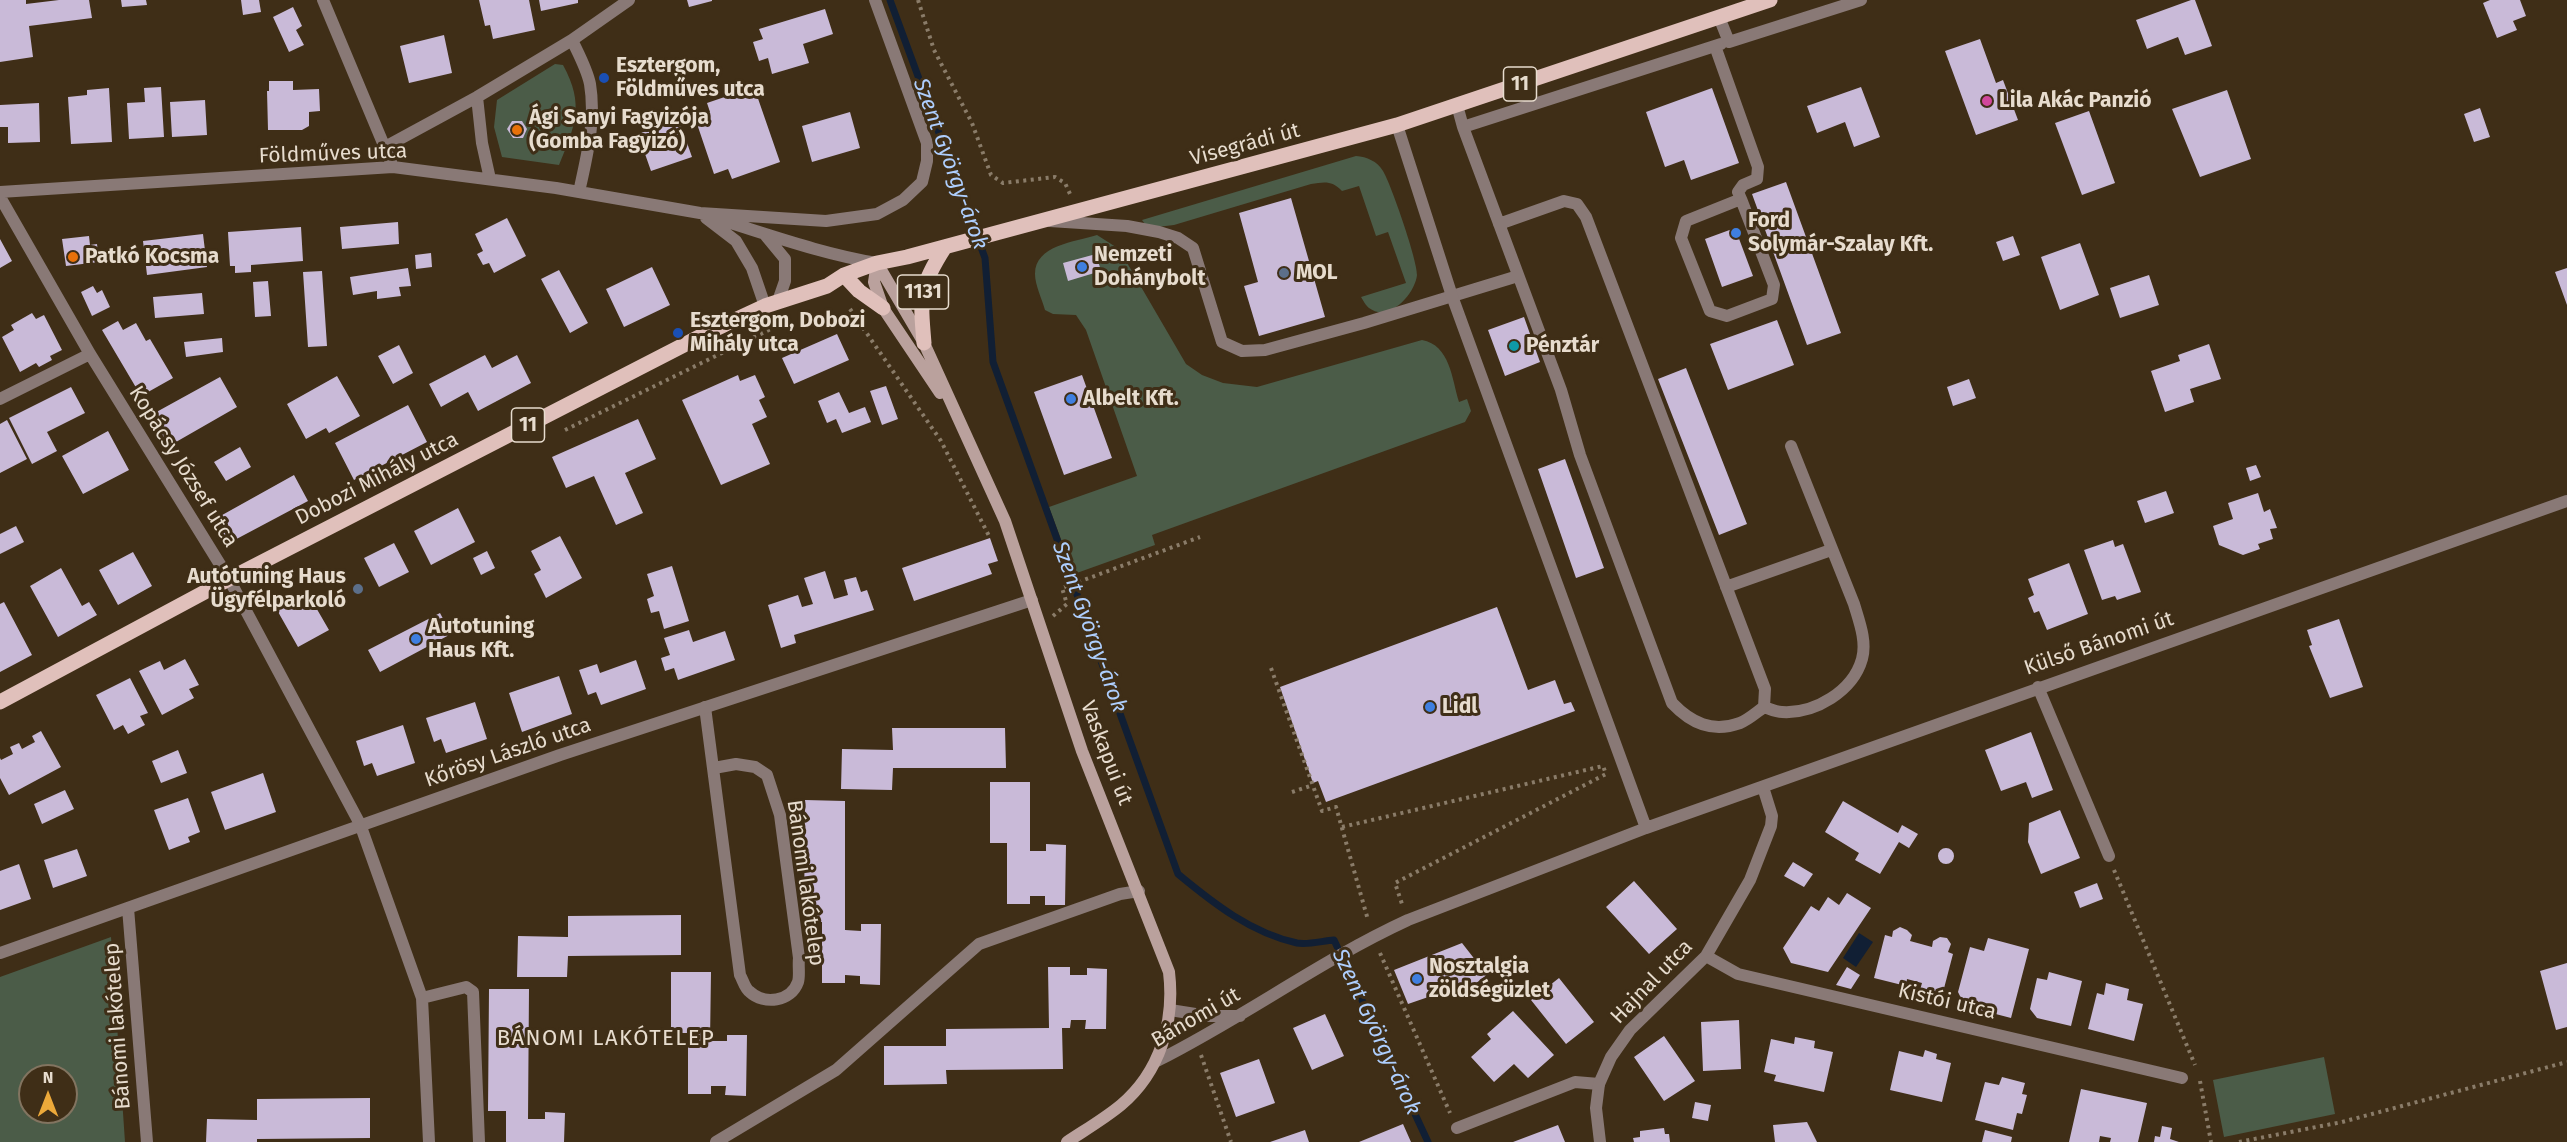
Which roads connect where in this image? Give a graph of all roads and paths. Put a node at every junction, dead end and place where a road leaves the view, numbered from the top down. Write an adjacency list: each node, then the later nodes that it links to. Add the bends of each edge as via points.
1 (323, 0): 15 (street)
2 (629, 0): 8 (street, Földműves utca)
3 (875, 0): 23 (street, Földműves utca, via 927,143 922,182 903,201 877,214 826,221)
4 (918, 0): 22 (path, via 934,50 972,123 991,175 1003,183 1061,178)
5 (1770, 0): 7 (main road, Visegrádi út / 11)
6 (1861, 0): 9 (street)
7 (1719, 17): 9 (street); 12 (main road, Visegrádi út / 11)
8 (572, 40): 11 (street, Földműves utca); 19 (street, via 590,82 592,117)
9 (1729, 42): 10 (street)
10 (1714, 46): 14 (street); 21 (street, via 1758,166 1757,179 1738,192)
11 (477, 97): 15 (street, Földműves utca); 17 (street)
12 (1457, 105): 13 (main road, Visegrádi út / 11); 14 (street)
13 (1397, 125): 22 (main road, Visegrádi út / 11); 32 (street)
14 (1463, 127): 25 (street)
15 (384, 147): 16 (street)
16 (393, 167): 17 (street, Földműves utca); 18 (street, Földműves utca)
17 (490, 179): 19 (street, Földműves utca)
18 (0, 192)
19 (579, 192): 23 (street, Földműves utca)
20 (0, 197): 36 (street, Kopácsy József utca)
21 (1741, 199): 21 (street, via 1774,285 1772,299 1727,316 1710,310 1681,238 1686,221)
22 (1077, 212): 24 (main road, Visegrádi út / 11)
23 (700, 213): 26 (street, Földműves utca); 33 (street, Földműves utca, via 736,242)
24 (1042, 221): 27 (main road, Dobozi Mihály utca / 11); 32 (street, via 1127,226 1178,238 1193,248 1222,342 1242,351 1265,350)
25 (1499, 224): 30 (street); 45 (street, via 1564,201 1577,204 1586,217)
26 (763, 233): 28 (street, Földműves utca, via 793,245); 33 (street, via 785,259 785,281)
27 (945, 247): 28 (main road, Dobozi Mihály utca / 11); 35 (main road, 1131, via 931,268 920,301)
28 (877, 262): 29 (main road, Dobozi Mihály utca / 11); 34 (main road, Vaskapui út / 1131, via 874,282); 35 (main road, Vaskapui út / 1131)
29 (844, 275): 31 (main road, Dobozi Mihály utca / 11); 33 (main road, Dobozi Mihály utca / 11, via 823,278); 34 (main road, 1131, via 858,291)
30 (1518, 276): 32 (street); 52 (street, via 1672,703 1686,718 1710,727 1741,723)
31 (827, 286): 33 (main road, Dobozi Mihály utca / 11); 42 (path, via 834,298 850,309 941,441)
32 (1452, 297): 59 (street)
33 (772, 304): 44 (main road, Dobozi Mihály utca / 11, via 709,332)
34 (883, 308): 38 (main road, Vaskapui út / 1131)
35 (924, 343): 38 (main road, Vaskapui út / 1131)
36 (90, 354): 37 (street); 44 (street, Kopácsy József utca)
37 (0, 399)
38 (963, 430): 46 (main road, Vaskapui út / 1131, via 1005,521)
39 (1791, 446): 43 (street)
40 (2567, 501): 49 (street, Külső Bánomi út)
41 (1200, 537): 47 (path, via 1062,588 1067,604)
42 (991, 539)
43 (1832, 550): 45 (street); 52 (street, via 1862,630 1863,657 1854,680 1839,694 1810,708 1782,712)
44 (229, 579): 50 (main road, Dobozi Mihály utca / 11); 57 (street, Kopácsy József utca)
45 (1726, 587): 52 (street, via 1765,689)
46 (1032, 600): 47 (main road, Vaskapui út / 1131); 51 (street, Kőrösy László utca)
47 (1040, 627): 61 (main road, Vaskapui út / 1131, via 1083,751)
48 (1271, 668): 54 (path)
49 (2038, 687): 55 (street, Külső Bánomi út); 60 (street)
50 (0, 702)
51 (705, 707): 53 (street, Bánomi lakótelep); 57 (street, Kőrösy László utca)
52 (1764, 707)
53 (714, 768): 53 (street, Bánomi lakótelep, via 740,975 749,992 764,1000 779,1000 791,993 798,982 799,958 780,816 767,775 755,767 736,764)
54 (1312, 785): 56 (path); 58 (path, via 1322,811 1336,807)
55 (1763, 787): 59 (street, Külső Bánomi út); 66 (street, Hajnal utca, via 1771,826 1750,880)
56 (1292, 792)
57 (360, 824): 62 (street, Kőrösy László utca); 67 (street)
58 (1342, 827): 63 (path, via 1603,766 1606,774 1395,883); 64 (path)
59 (1646, 828): 63 (street)
60 (2109, 856): 83 (path, via 2198,1074)
61 (1139, 891): 68 (main road, Vaskapui út / 1131, via 1169,972); 79 (street, via 1120,894 980,944 836,1070)
62 (128, 908): 65 (street, Kőrösy László utca); 76 (street, Bánomi lakótelep)
63 (1408, 920): 64 (street)
64 (1373, 936): 69 (street, Bánomi út); 75 (path)
65 (0, 953)
66 (1706, 956): 73 (street, Kistói utca, via 1738,974); 74 (street, Hajnal utca, via 1630,1030 1611,1057)
67 (422, 998): 77 (street); 78 (street, via 466,987 473,992)
68 (1170, 1010): 69 (street); 71 (main road, Vaskapui út / 1131)
69 (1241, 1016): 70 (street, Bánomi út)
70 (1196, 1041): 71 (street, Bánomi út); 81 (path)
71 (1157, 1061): 80 (main road, Bánomi út / 1131, via 1122,1104)
72 (2567, 1062): 84 (path, via 2342,1122)
73 (2182, 1078)
74 (1599, 1084): 75 (street, via 1575,1082); 82 (street, Hajnal utca, via 1596,1108)
75 (1457, 1128)
76 (147, 1142)
77 (429, 1142)
78 (479, 1142)
79 (716, 1142)
80 (1067, 1142)
81 (1231, 1142)
82 (1600, 1142)
83 (2211, 1142)
84 (2239, 1142)

